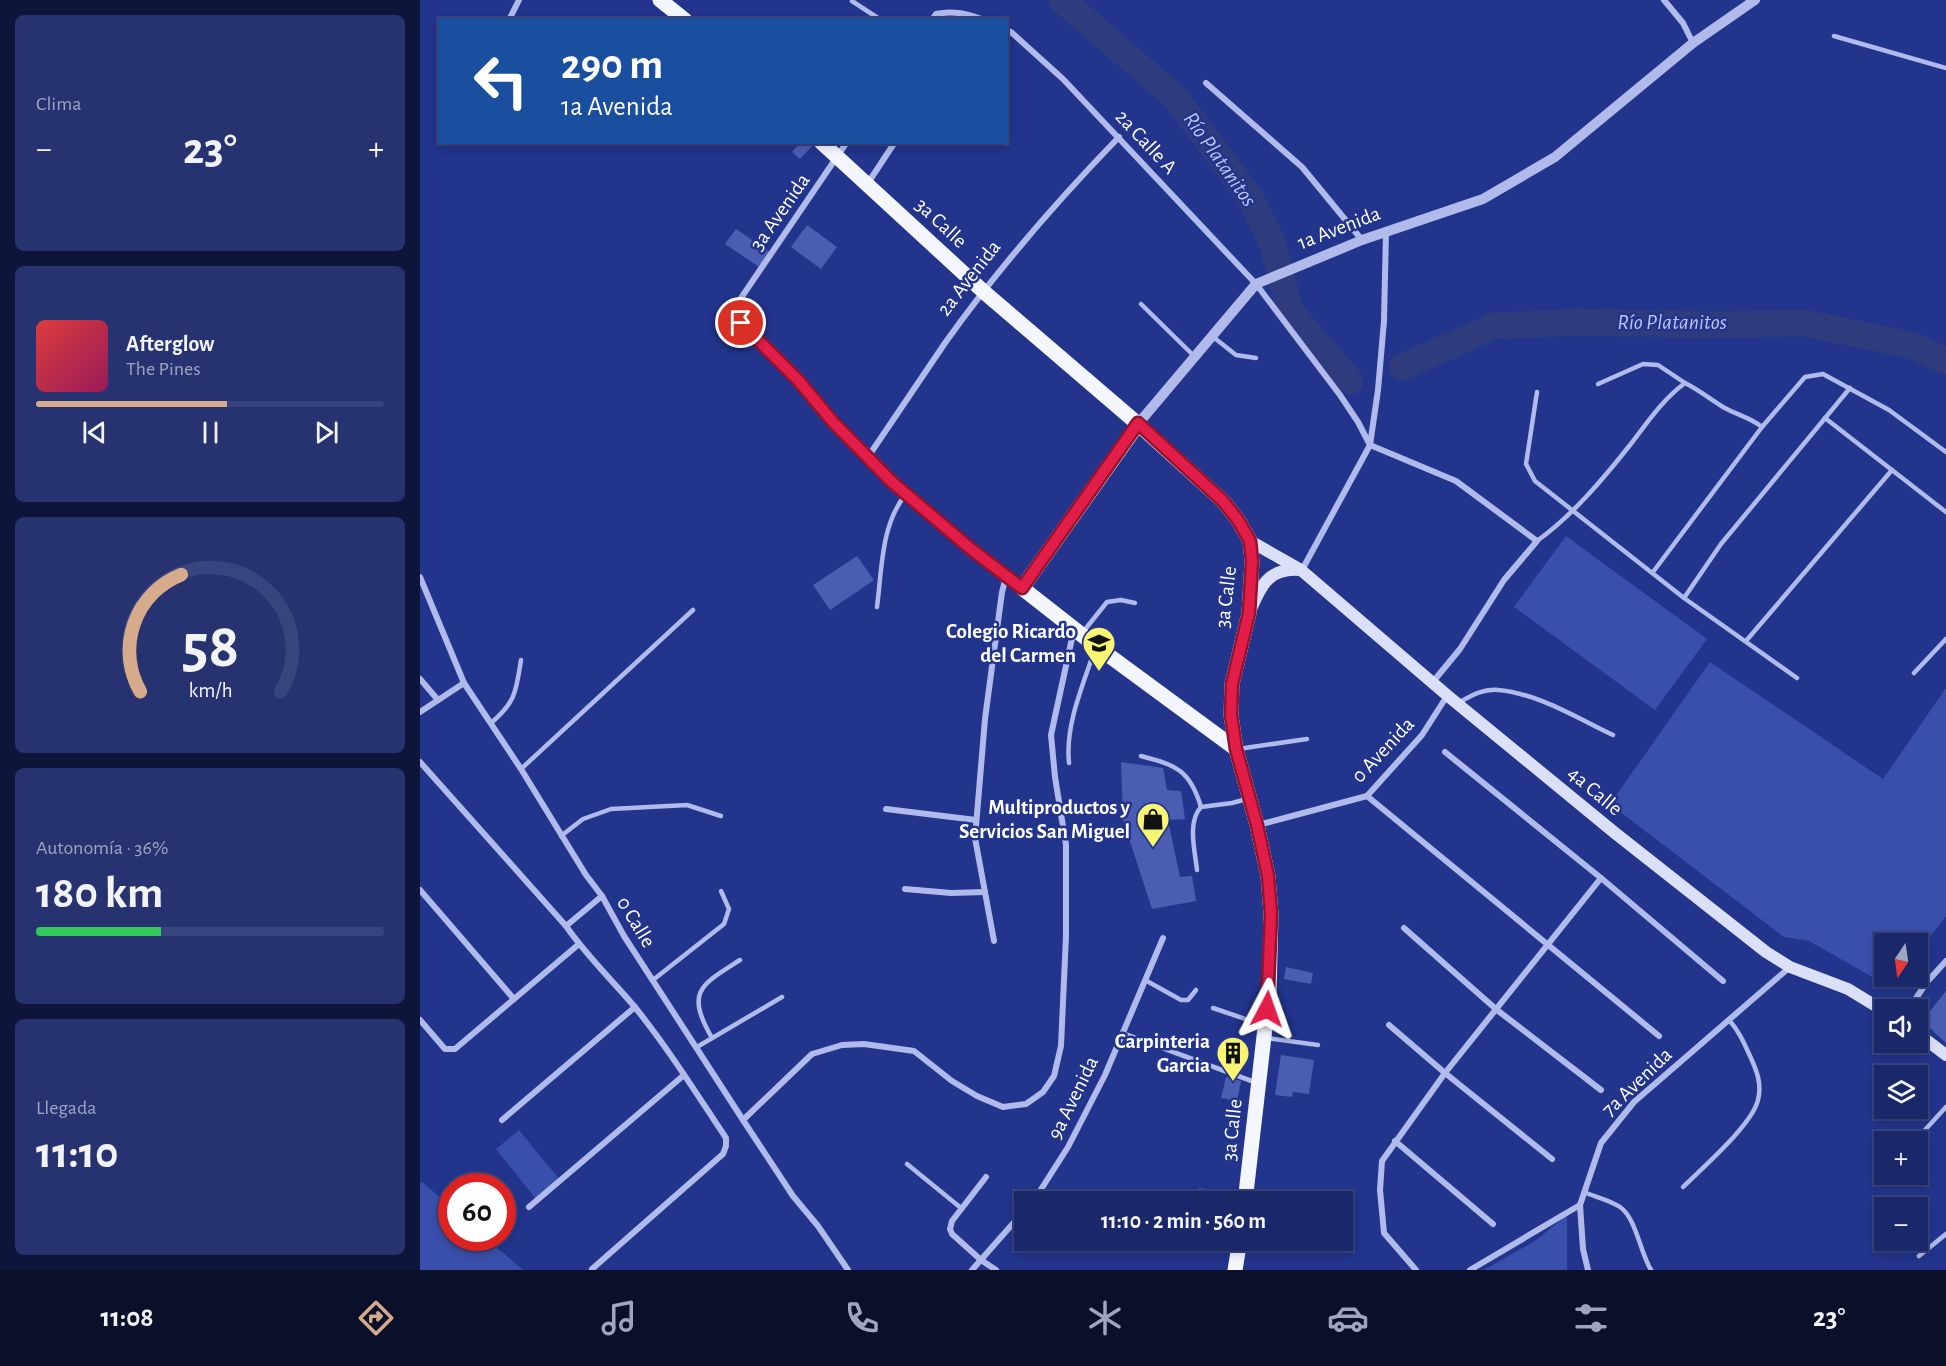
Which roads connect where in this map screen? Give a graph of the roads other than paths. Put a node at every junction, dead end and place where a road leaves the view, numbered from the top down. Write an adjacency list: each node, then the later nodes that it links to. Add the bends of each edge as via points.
1 (519, 0): 8 (street)
2 (660, 0): 6 (main road)
3 (1664, 0): 13 (street)
4 (1755, 0): 13 (street, 1a Avenida)
5 (852, 2): 9 (lane)
6 (679, 13)
7 (934, 17): 10 (street, via 947,12)
8 (510, 18)
9 (878, 18)
10 (977, 18)
11 (1008, 31): 16 (street, 2a Calle A)
12 (1834, 36): 14 (lane)
13 (1693, 43): 22 (street, 1a Avenida, via 1555,157 1483,199)
14 (1946, 68)
15 (1206, 83): 23 (street, via 1302,167)
16 (1119, 136): 24 (street, 2a Calle A); 25 (street, 2a Avenida)
17 (823, 144): 20 (main road, 3a Calle)
18 (846, 144): 20 (street, 3a Avenida)
19 (894, 144): 21 (street)
20 (838, 157): 21 (main road, 3a Calle); 39 (street, 3a Avenida, via 740,301 738,313 741,323)
21 (868, 183): 25 (main road, 3a Calle)
22 (1386, 232): 23 (street, 1a Avenida); 37 (street, via 1384,321)
23 (1362, 240): 24 (street, 1a Avenida)
24 (1259, 282): 27 (street, 1a Avenida); 37 (street, 2a Calle A, via 1340,395)
25 (984, 292): 35 (main road, 3a Calle); 39 (street, 2a Avenida)
26 (1141, 304): 28 (lane)
27 (1212, 336): 28 (street, 1a Avenida); 29 (lane, via 1236,355)
28 (1195, 357): 35 (street, 1a Avenida)
29 (1256, 358)
30 (1685, 383): 31 (lane, via 1658,365 1643,364); 36 (lane); 42 (lane, via 1656,410)
31 (1598, 384)
32 (1850, 388): 34 (lane); 36 (lane, via 1823,374 1805,377); 38 (lane, via 1889,410)
33 (1537, 392): 42 (lane, via 1526,464 1535,481)
34 (1825, 418): 40 (lane); 51 (lane, via 1721,544)
35 (1138, 423): 44 (main road, 3a Calle, via 1223,501); 50 (main road, 1a Avenida)
36 (1762, 427): 47 (lane)
37 (1370, 446): 45 (street, via 1456,481); 46 (street)
38 (1946, 452)
39 (868, 457): 41 (street)
40 (1892, 470): 43 (lane); 58 (lane)
41 (906, 494): 49 (street); 53 (lane, via 886,534)
42 (1572, 511): 45 (lane); 47 (lane)
43 (1946, 512)
44 (1250, 541): 46 (main road, 4a Calle); 55 (main road, 3a Calle)
45 (1537, 541): 65 (street, via 1504,580 1460,649)
46 (1301, 570): 55 (main road, via 1288,569 1264,582); 65 (main road, 4a Calle)
47 (1653, 572): 51 (lane)
48 (420, 577): 64 (street, 0 Calle)
49 (1006, 577): 50 (street); 83 (street, via 985,719)
50 (1022, 588): 56 (main road)
51 (1684, 598): 58 (lane)
52 (1135, 603): 56 (lane, via 1107,602)
53 (877, 607)
54 (693, 610): 77 (lane)
55 (1249, 613): 72 (main road, 3a Calle, via 1231,700)
56 (1078, 632): 59 (main road); 130 (street, via 1051,735 1066,844 1066,936 1061,1046 1054,1076 1043,1092 1026,1104 1003,1107 952,1081 914,1051 842,1045 812,1054)
57 (1946, 639): 61 (lane)
58 (1746, 641): 62 (lane)
59 (1096, 646): 72 (main road); 76 (lane, via 1079,695 1068,747)
60 (521, 660): 69 (lane, via 515,695)
61 (1914, 673)
62 (1797, 678)
63 (420, 680): 66 (street)
64 (464, 683): 66 (street); 69 (street, 0 Calle)
65 (1432, 683): 67 (main road, 4a Calle)
66 (438, 700): 68 (street)
67 (1453, 700): 70 (lane, via 1498,690 1534,698); 78 (street, 0 Avenida); 101 (main road, 4a Calle, via 1615,833)
68 (420, 712)
69 (491, 723): 77 (street, 0 Calle)
70 (1613, 735)
71 (1307, 739): 72 (lane)
72 (1236, 749): 79 (main road, 3a Calle)
73 (1445, 752): 87 (street)
74 (1141, 756): 80 (lane, via 1169,763 1185,775 1194,786)
75 (420, 762): 93 (street)
76 (1070, 763)
77 (521, 769): 85 (street, 0 Calle)
78 (1367, 796): 84 (street, 0 Avenida); 98 (street)
79 (1250, 798): 80 (lane); 84 (main road, 3a Calle)
80 (1201, 807): 86 (lane, via 1193,836)
81 (886, 809): 83 (street)
82 (721, 816): 85 (lane, via 687,805 611,809 583,819)
83 (976, 819): 91 (street, via 975,838)
84 (1257, 825): 116 (main road, 3a Calle, via 1271,914)
85 (561, 836): 92 (street, 0 Calle)
86 (1197, 870)
87 (1601, 878): 98 (street); 104 (street)
88 (905, 889): 91 (street)
89 (420, 890): 107 (street)
90 (721, 891): 102 (lane, via 729,909 724,924)
91 (985, 892): 96 (street)
92 (602, 897): 93 (street); 102 (street, 0 Calle)
93 (566, 926): 97 (street)
94 (1404, 928): 112 (street)
95 (1163, 938): 103 (street, 9a Avenida)
96 (994, 941)
97 (579, 944): 107 (street); 110 (street)
98 (1546, 945): 112 (street); 118 (street)
99 (740, 960): 119 (lane, via 706,982 698,997 703,1023)
100 (1946, 961): 108 (street)
101 (1790, 968): 109 (main road, 4a Calle, via 1838,984); 114 (street, 7a Avenida)
102 (653, 980): 122 (street, 0 Calle)
103 (1145, 980): 105 (lane, via 1181,1000 1188,1000); 117 (street, 9a Avenida)
104 (1723, 981)
105 (1196, 990)
106 (782, 997): 119 (lane)
107 (514, 999): 113 (street, via 451,1051)
108 (1915, 999)
109 (1874, 1005)
110 (635, 1007): 125 (street); 129 (street)
111 (1213, 1008): 116 (lane)
112 (1497, 1010): 124 (street); 127 (street)
113 (420, 1020)
114 (1729, 1020): 136 (lane, via 1738,1030 1757,1072 1758,1102 1747,1122); 139 (street, 7a Avenida, via 1635,1102 1601,1143)
115 (1389, 1025): 124 (street)
116 (1265, 1032): 121 (lane); 126 (main road, 3a Calle)
117 (1122, 1033): 126 (street); 137 (street, 9a Avenida, via 1068,1147)
118 (1659, 1036)
119 (712, 1038): 122 (lane)
120 (1928, 1041): 123 (main road)
121 (1318, 1045)
122 (697, 1047): 130 (street, 0 Calle)
123 (1946, 1055)
124 (1445, 1073): 132 (street); 133 (street)
125 (684, 1075): 141 (street); 149 (street, via 726,1138 723,1154)
126 (1258, 1083): 138 (main road, 3a Calle)
127 (1601, 1090)
128 (1946, 1107): 131 (lane)
129 (502, 1120)
130 (742, 1120): 150 (street, 0 Calle)
131 (1924, 1131)
132 (1395, 1141): 144 (street); 154 (street, via 1382,1161 1384,1233)
133 (1552, 1159)
134 (908, 1164): 142 (lane)
135 (986, 1177): 142 (street)
136 (1683, 1187)
137 (1040, 1191)
138 (1246, 1191)
139 (1584, 1192): 140 (street, 7a Avenida); 157 (lane, via 1618,1205 1630,1217)
140 (1580, 1205): 155 (street); 156 (street)
141 (529, 1207)
142 (961, 1208): 148 (street, via 950,1229)
143 (1014, 1222): 148 (street)
144 (1493, 1224)
145 (1946, 1234): 147 (lane)
146 (1238, 1251): 153 (main road)
147 (1918, 1256)
148 (981, 1260): 151 (street); 152 (street)
149 (592, 1269)
150 (848, 1270)
151 (972, 1270)
152 (996, 1270)
153 (1235, 1270)
154 (1416, 1270)
155 (1470, 1270)
156 (1588, 1270)
157 (1651, 1270)

